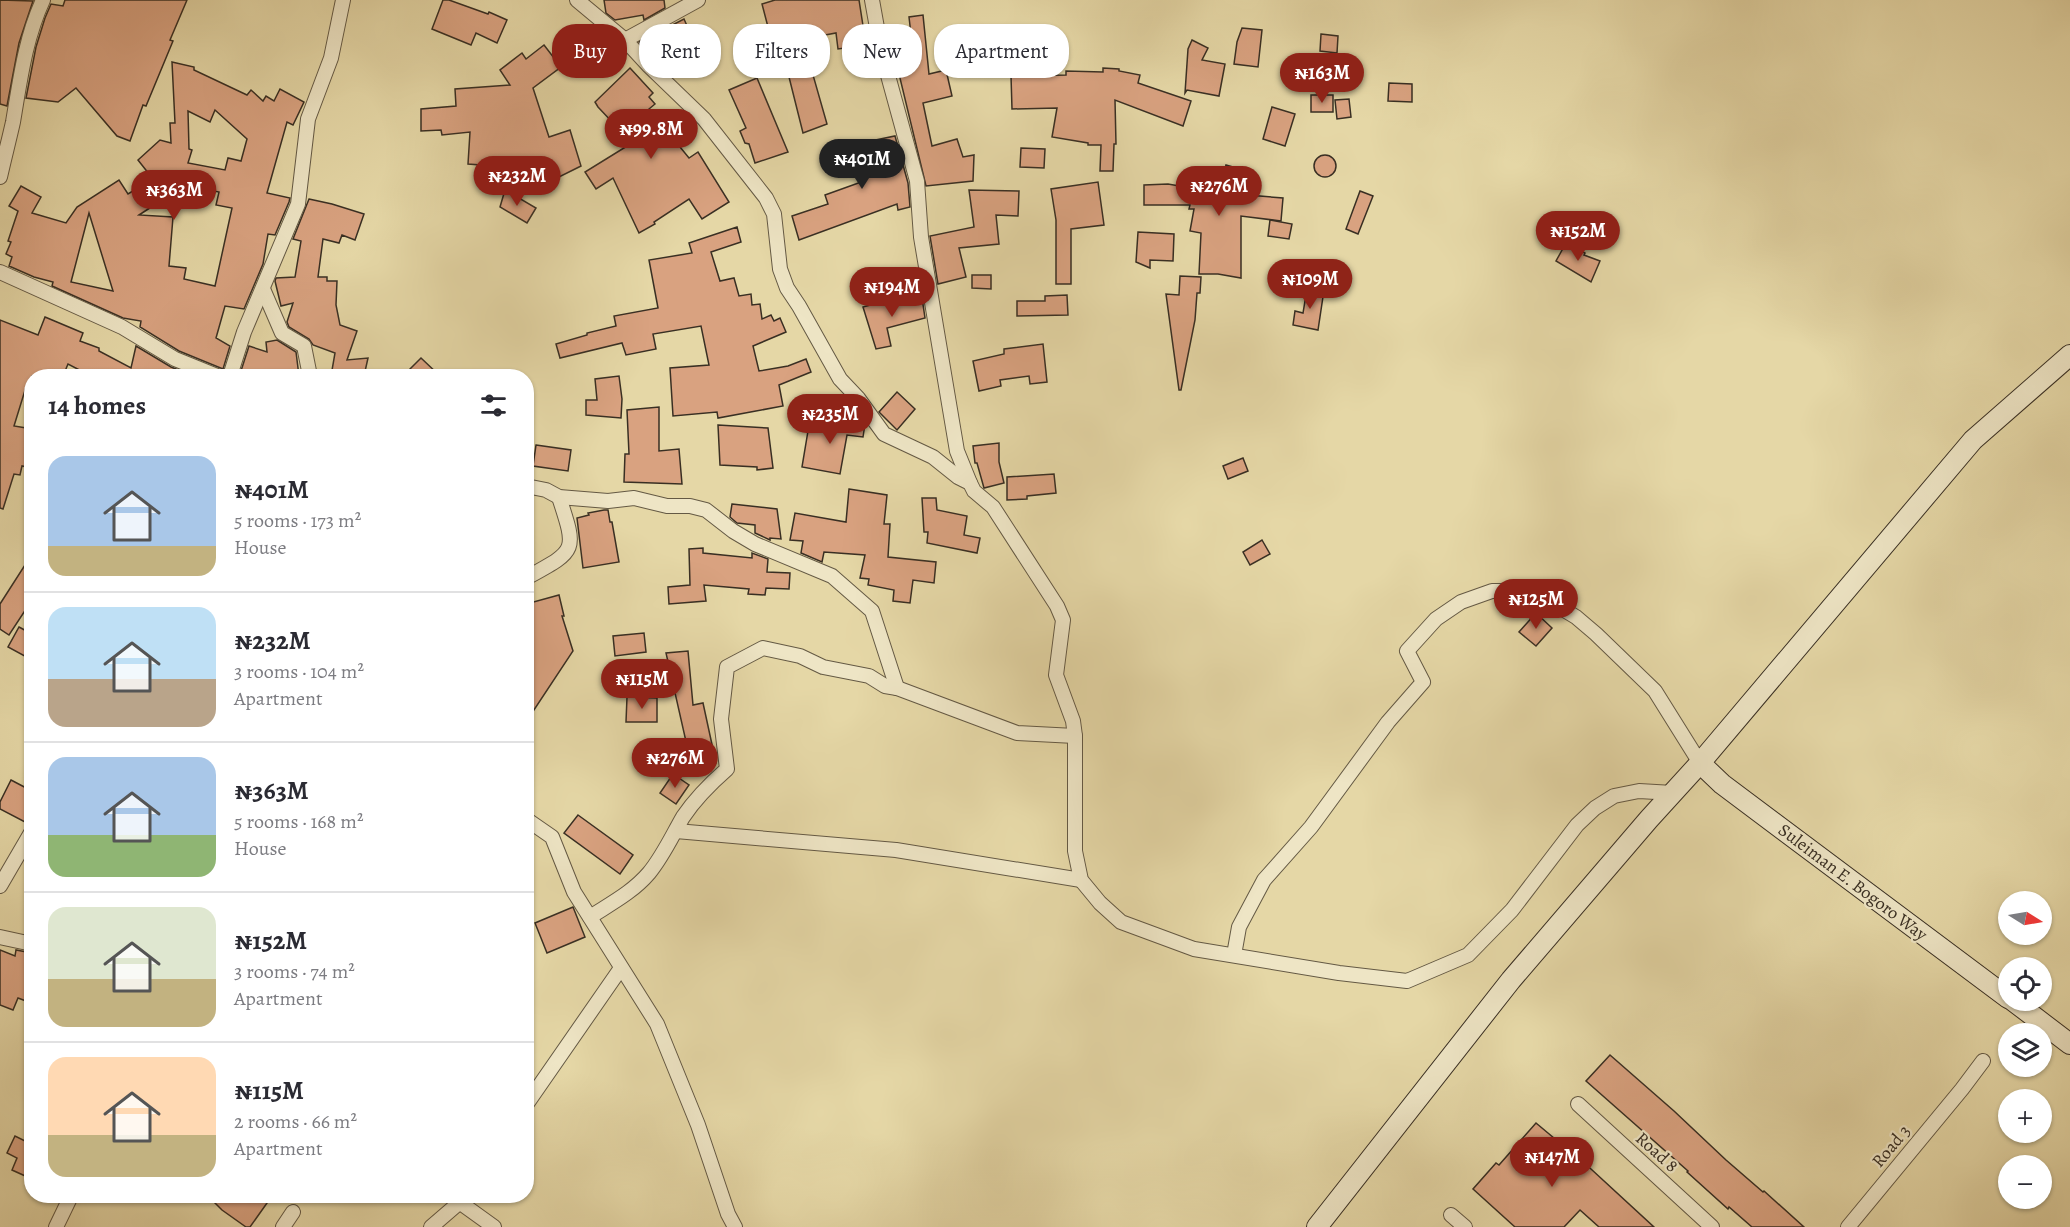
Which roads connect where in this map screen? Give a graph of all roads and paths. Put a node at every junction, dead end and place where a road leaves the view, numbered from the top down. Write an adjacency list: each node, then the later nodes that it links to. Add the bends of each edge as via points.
1 (43, 0): 9 (street, via 22,63)
2 (343, 0): 11 (street, via 331,58 308,119 298,204)
3 (577, 0): 6 (street)
4 (698, 0): 7 (street)
5 (872, 0): 16 (street, via 881,50 917,181 921,237 957,451)
6 (606, 24)
7 (627, 39)
8 (627, 42): 16 (street, via 704,119 766,198 774,214 780,269 787,288 840,380 884,434 933,457)
9 (0, 177)
10 (0, 272): 13 (street, via 122,327)
11 (263, 289): 14 (street); 15 (street, via 282,333 304,346)
12 (2070, 355): 22 (main road, via 1973,440)
13 (200, 369)
14 (232, 369)
15 (309, 369)
16 (970, 483): 21 (street, via 993,507 1061,613 1056,675)
17 (534, 488): 18 (street)
18 (559, 497): 19 (street, via 570,536 569,549 560,559); 20 (street, via 608,501 634,498 706,510 755,544 832,576 872,611)
19 (534, 574)
20 (897, 688): 21 (street, via 1017,733); 25 (street, via 869,676 823,667 800,656 763,648 727,667 722,719 727,769 696,801)
21 (1075, 736): 27 (street, via 1075,851)
22 (1700, 764): 23 (main road); 32 (street, via 1655,691 1576,617 1551,602 1516,591 1492,591 1461,602 1436,619 1407,651 1423,682 1388,722 1311,827 1264,880 1239,927); 34 (main road, Suleiman E. Bogoro Way)
23 (1673, 793): 32 (street, via 1639,791 1614,796 1595,808 1577,825 1512,910 1468,955 1407,981); 50 (main road, via 1511,980)
24 (534, 825): 29 (street, via 552,837 574,892)
25 (676, 831): 27 (street, via 896,850); 29 (street, via 648,874 621,898)
26 (24, 845): 28 (street)
27 (1081, 880): 32 (street, via 1121,922 1194,949)
28 (0, 886)
29 (590, 917): 33 (street)
30 (0, 937): 31 (street)
31 (24, 942)
32 (1234, 955)
33 (621, 968): 38 (street); 49 (street, via 657,1024)
34 (1998, 990)
35 (2026, 1011): 36 (main road, Suleiman E. Bogoro Way)
36 (2070, 1044)
37 (1983, 1061): 53 (street, Road 3)
38 (534, 1093)
39 (1578, 1104): 52 (street, Road 8)
40 (67, 1203): 45 (street)
41 (453, 1203): 47 (street)
42 (464, 1203): 48 (street)
43 (292, 1212): 46 (street)
44 (1451, 1215): 51 (street)
45 (56, 1227)
46 (284, 1227)
47 (431, 1227)
48 (494, 1227)
49 (735, 1227)
50 (1317, 1227)
51 (1465, 1227)
52 (1712, 1227)
53 (1849, 1227)

